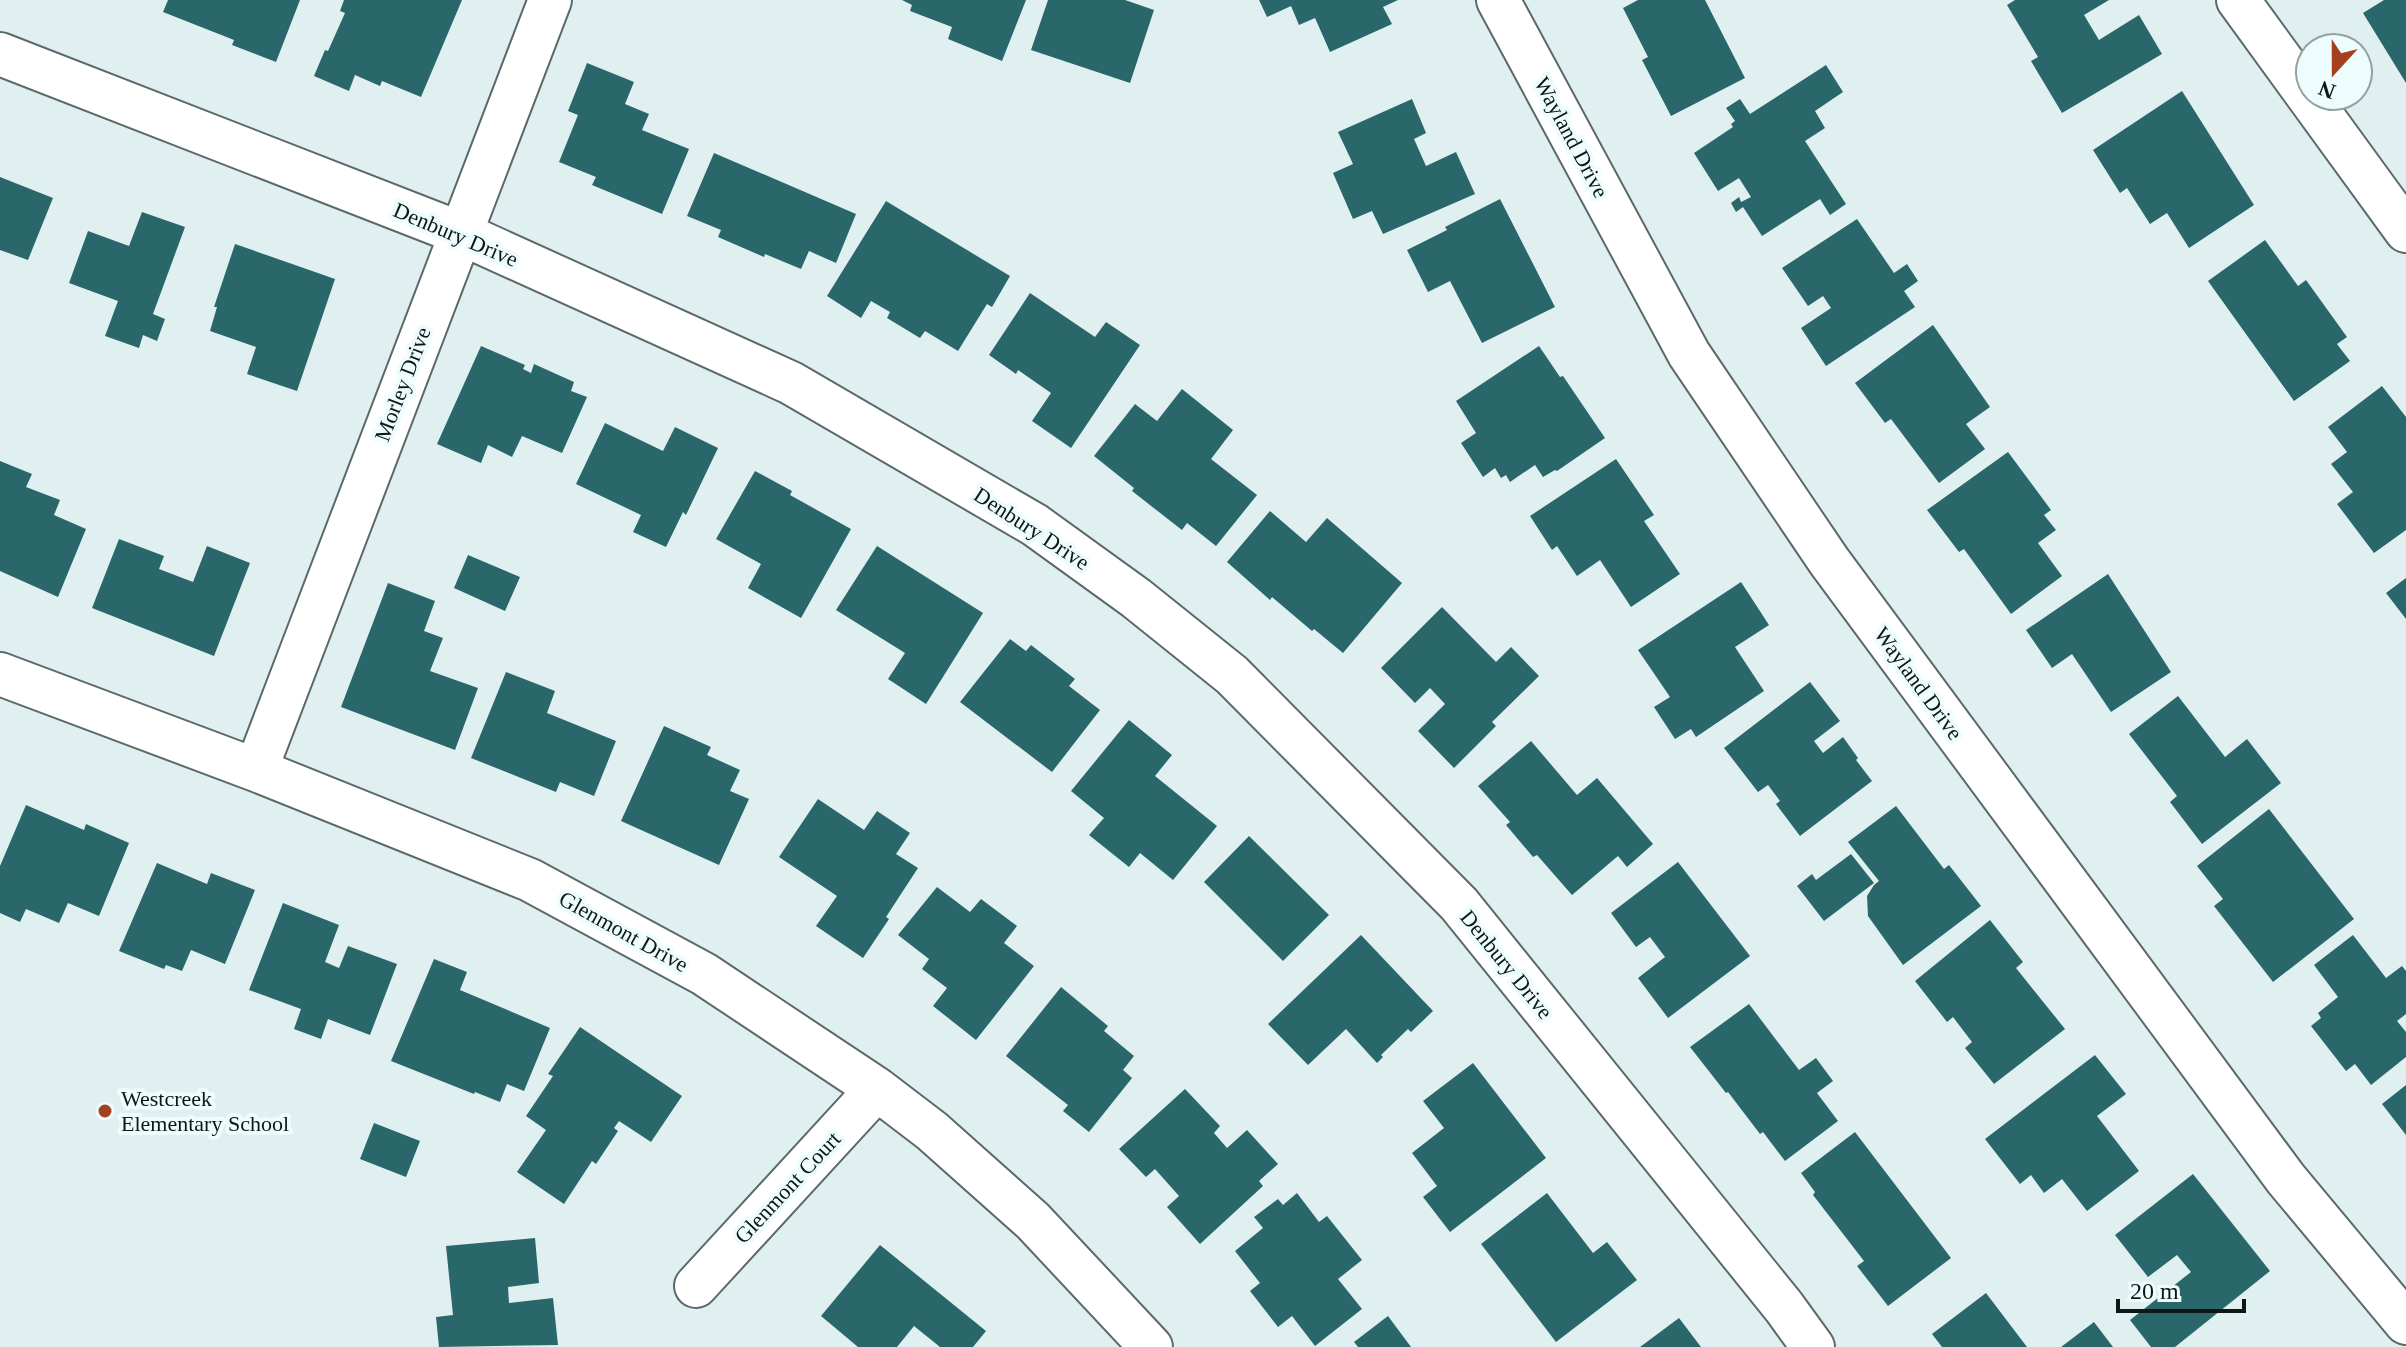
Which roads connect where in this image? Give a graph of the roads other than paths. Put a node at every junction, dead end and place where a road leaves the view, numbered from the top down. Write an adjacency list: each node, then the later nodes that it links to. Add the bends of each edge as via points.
1 (550, 0): 6 (street, Morley Drive)
2 (1498, 0): 11 (street, Wayland Drive, via 1689,354 1820,548 2286,1179)
3 (2238, 0): 5 (street)
4 (0, 54): 6 (street, Denbury Drive)
5 (2406, 231)
6 (460, 233): 8 (street, Morley Drive); 14 (street, Denbury Drive, via 791,383 1035,525 1232,675 1459,904)
7 (0, 674): 8 (street, Glenmont Drive)
8 (256, 770): 9 (street, Glenmont Drive, via 530,880 704,974)
9 (877, 1089): 10 (street, Glenmont Court); 13 (street, Glenmont Drive, via 1033,1221)
10 (696, 1286)
11 (2406, 1323)
12 (2406, 1340): 15 (street)
13 (1151, 1347)
14 (1813, 1347)
15 (2390, 1347)

